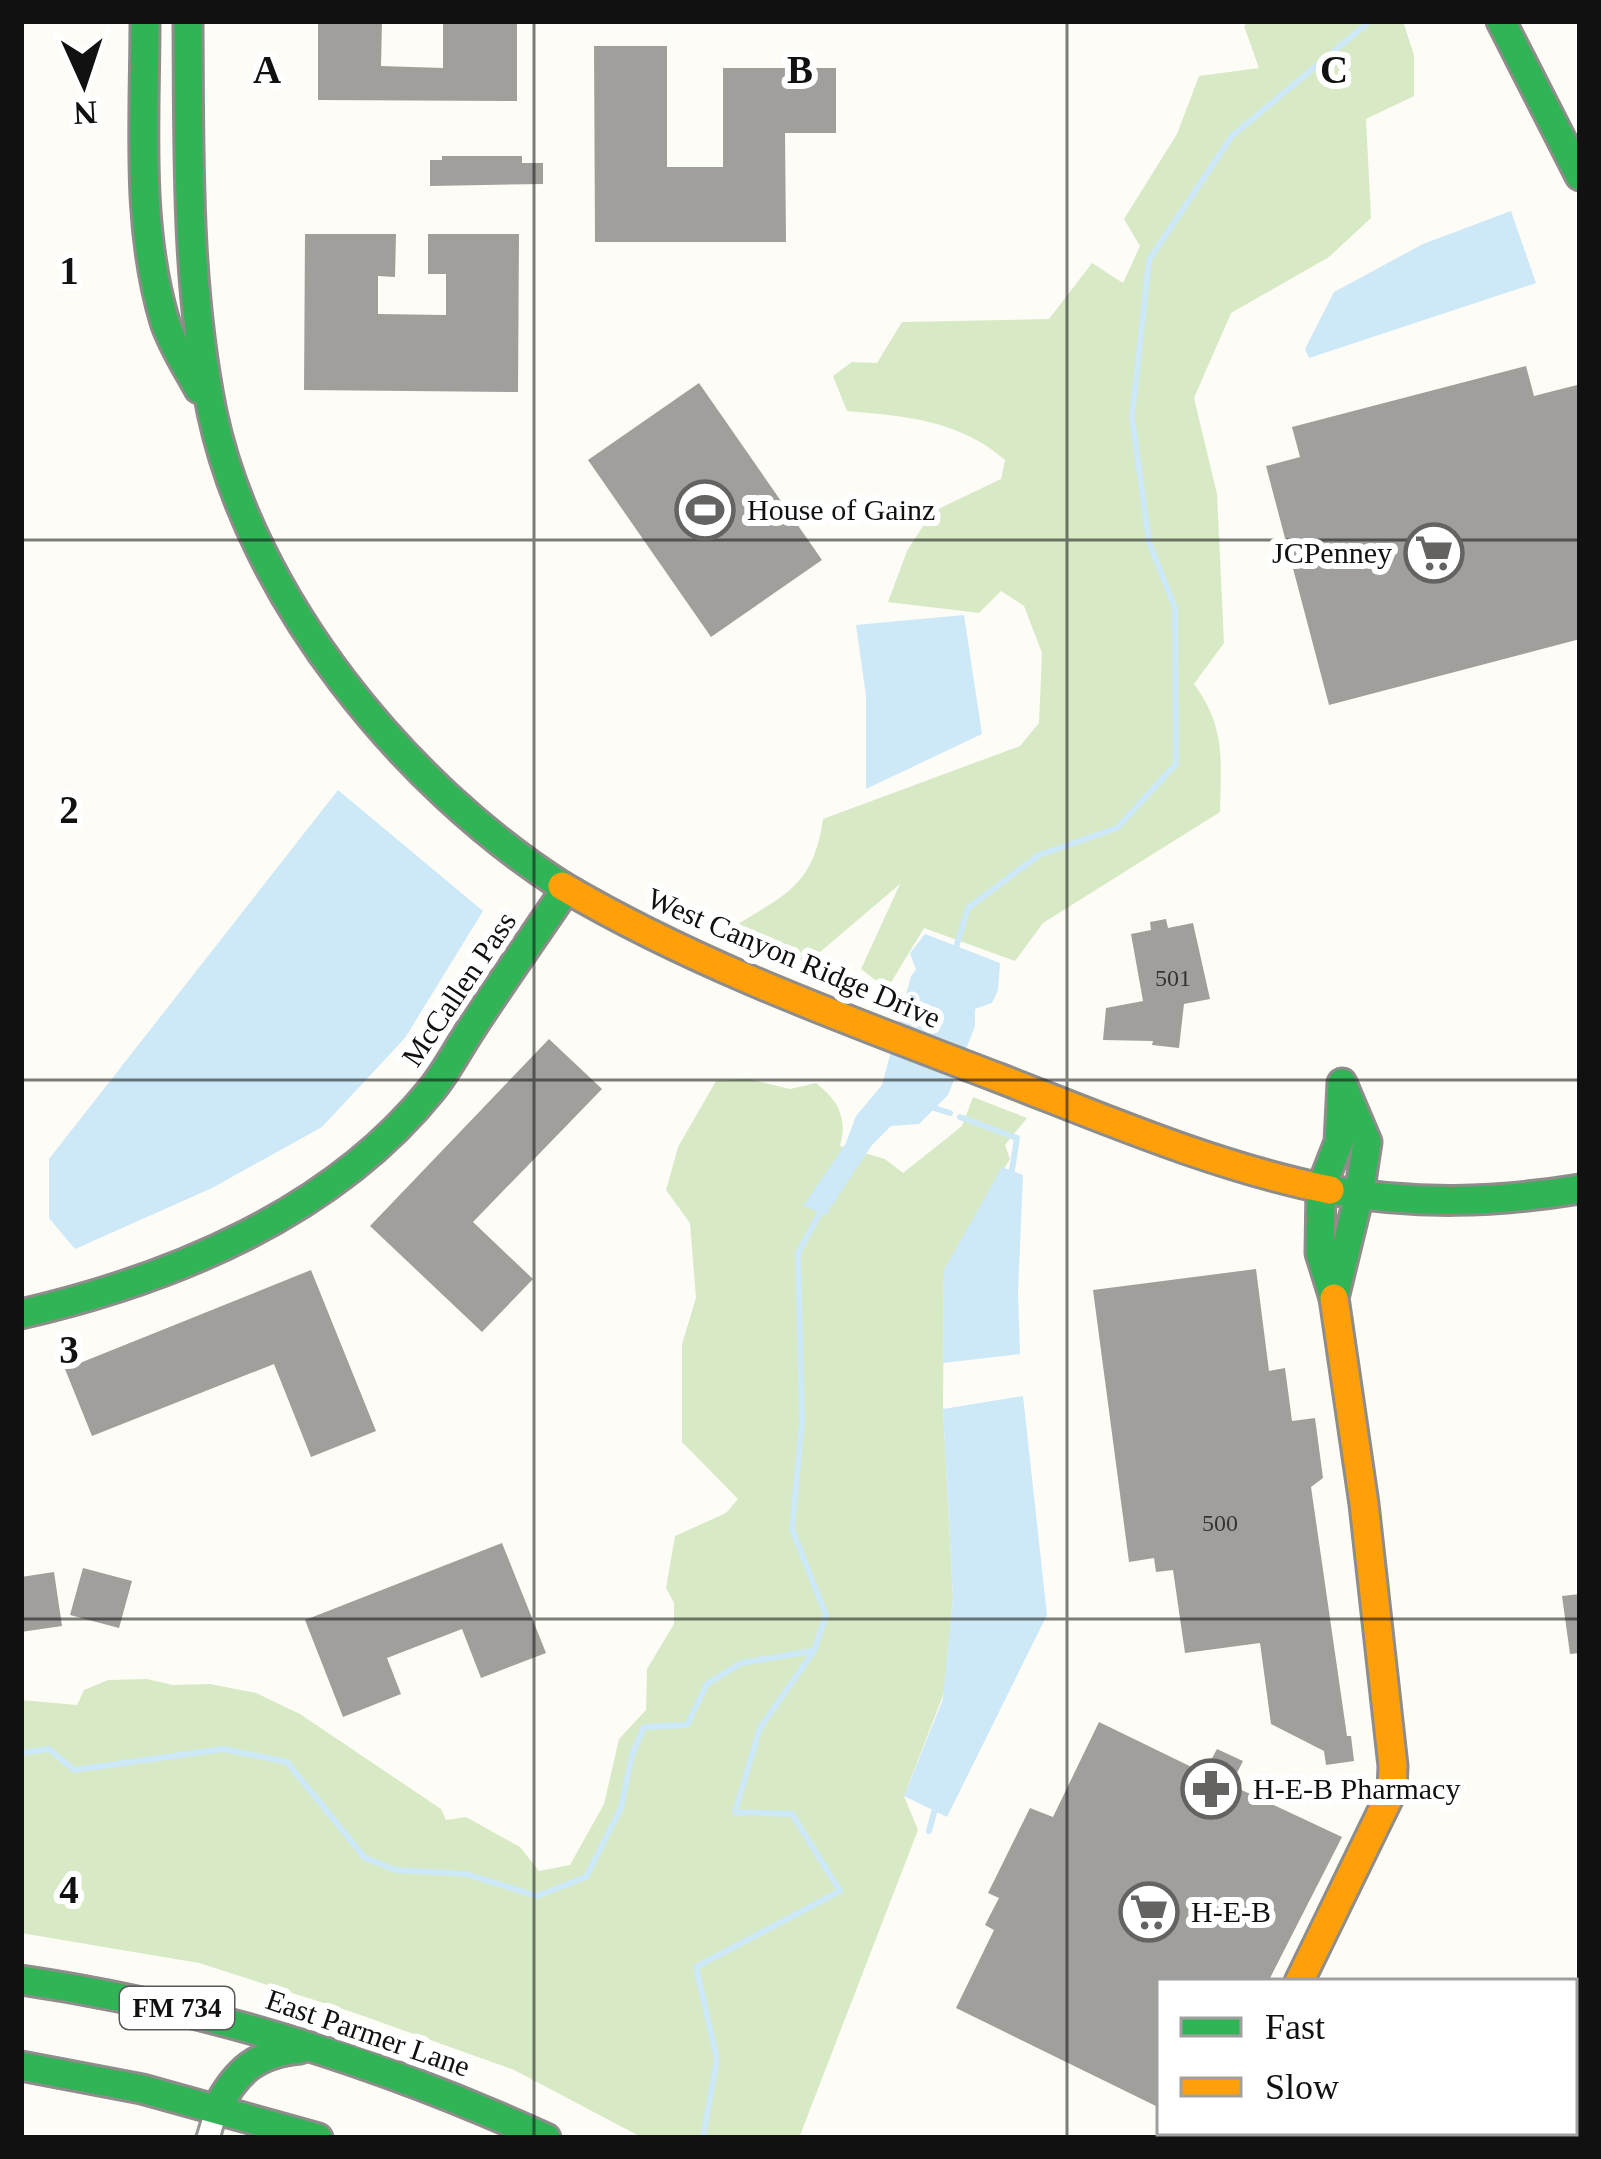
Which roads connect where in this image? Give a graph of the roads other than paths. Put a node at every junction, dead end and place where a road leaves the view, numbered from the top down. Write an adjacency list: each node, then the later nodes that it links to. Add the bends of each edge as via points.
1 (145, 21): 5 (street, West Canyon Ridge Drive, via 155,266 165,322)
2 (188, 21): 5 (street, West Canyon Ridge Drive, via 192,296)
3 (1502, 21): 4 (street)
4 (1580, 176)
5 (214, 419): 6 (street, West Canyon Ridge Drive, via 242,513 272,574 378,726 459,807)
6 (566, 889): 7 (street, West Canyon Ridge Drive, via 674,946 856,1024); 11 (street, McCallen Pass, via 428,1093 352,1166 244,1238 164,1276)
7 (1321, 1188): 9 (street, West Canyon Ridge Drive); 9 (street, via 1339,1142 1342,1083 1366,1142); 10 (street, via 1320,1253)
8 (1580, 1189): 9 (street, West Canyon Ridge Drive, via 1484,1202)
9 (1359, 1195): 10 (street)
10 (1334, 1298): 12 (street, via 1392,1791)
11 (22, 1320)
12 (1300, 1979)
13 (21, 1981): 14 (street, East Parmer Lane / FM 734, via 181,2008)
14 (330, 2050): 16 (street, via 259,2055 233,2078); 20 (street, East Parmer Lane / FM 734)
15 (21, 2066): 16 (street)
16 (217, 2108): 17 (street); 18 (street)
17 (277, 2133): 19 (street)
18 (208, 2138)
19 (318, 2138)
20 (546, 2138)

